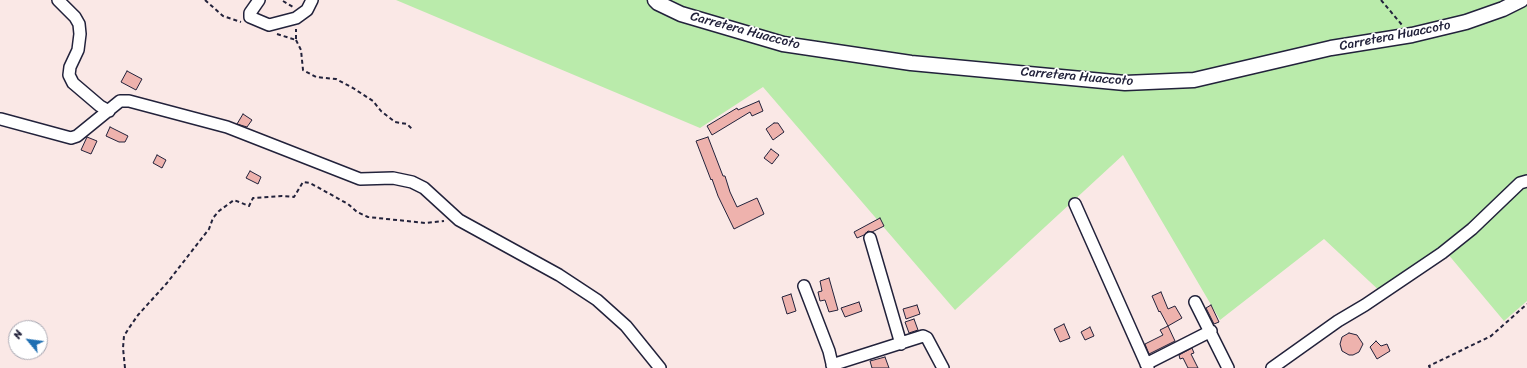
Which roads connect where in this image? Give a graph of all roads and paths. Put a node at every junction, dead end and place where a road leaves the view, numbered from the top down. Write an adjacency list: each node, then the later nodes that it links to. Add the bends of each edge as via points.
1 (58, 0): 9 (street, via 80,24 78,50 69,75 73,83)
2 (259, 0): 3 (street, via 250,17 269,26 296,18 307,10)
3 (312, 0)
4 (655, 0): 7 (street, Carretera Huaccoto, via 681,14 782,44 911,63 1125,83 1194,80 1331,48)
5 (1380, 0): 7 (path)
6 (1521, 0): 7 (street, Carretera Huaccoto, via 1466,22)
7 (1412, 35)
8 (296, 40): 11 (path, via 301,50 303,70 316,76 336,79 353,88 373,101 395,122 407,124)
9 (109, 111): 10 (street, via 71,138); 14 (street, via 120,101 129,101 227,128 360,179 392,178 412,182 424,188)
10 (1, 120)
11 (412, 129)
12 (1527, 181): 27 (street, via 1520,183 1442,253)
13 (1075, 204): 21 (street)
14 (459, 220): 23 (path, via 425,223 368,217 310,183 303,182 294,197 253,198 249,206 234,200 213,218 209,229 129,328 124,336); 24 (street, via 559,275 597,300 626,326)
15 (870, 238): 20 (street)
16 (804, 286): 22 (street, via 829,351)
17 (1195, 302): 19 (street)
18 (1527, 304): 28 (path, via 1491,336 1429,366)
19 (1211, 331): 21 (street); 26 (street)
20 (901, 344): 22 (street); 25 (street, via 922,336 927,338)
21 (1147, 366)
22 (832, 367)
23 (125, 368)
24 (660, 368)
25 (943, 368)
26 (1228, 368)
27 (1272, 368)
28 (1430, 368)

